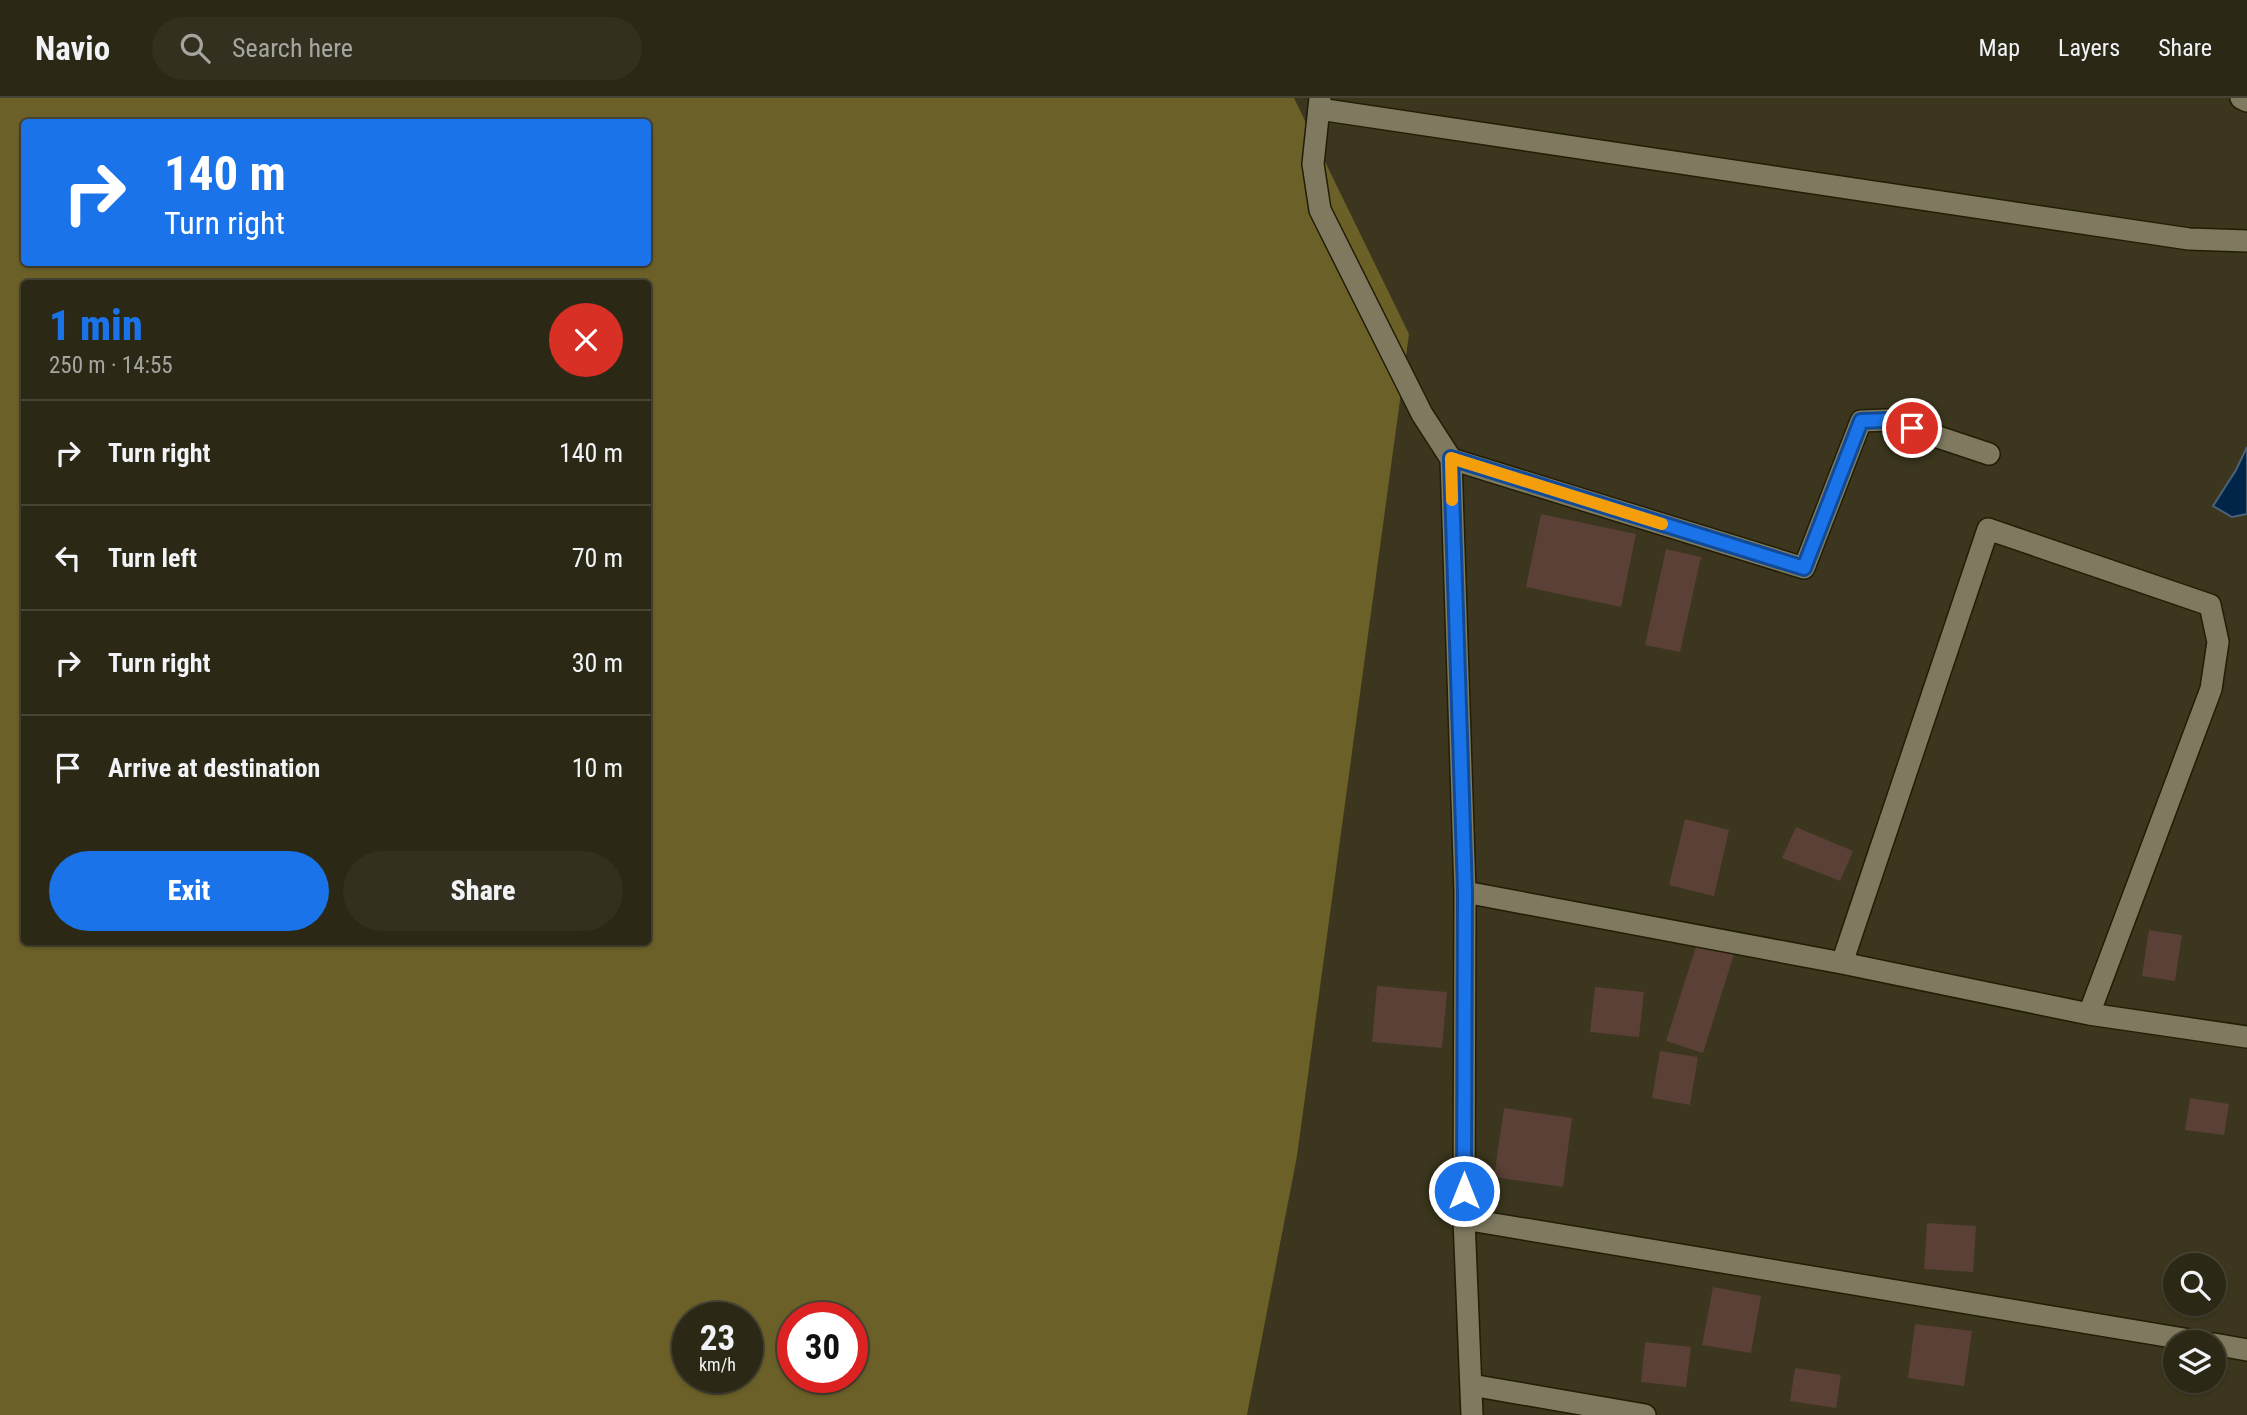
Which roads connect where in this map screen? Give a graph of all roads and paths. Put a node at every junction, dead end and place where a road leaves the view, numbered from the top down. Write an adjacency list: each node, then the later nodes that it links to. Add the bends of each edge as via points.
1 (2241, 98): 2 (street)
2 (2247, 101)
3 (1319, 104): 4 (street, via 2189,239); 6 (street, via 1313,164 1320,211 1422,414)
4 (2247, 241)
5 (1989, 454): 6 (street, via 1887,420 1861,421 1804,568)
6 (1451, 458): 7 (street)
7 (1465, 892): 8 (street); 11 (street)
8 (1842, 963): 9 (street); 9 (street, via 1988,529 2210,605 2218,642 2211,689)
9 (2089, 1014): 10 (street)
10 (2247, 1037)
11 (1464, 1219): 12 (street); 15 (street)
12 (2163, 1336)
13 (2226, 1346): 14 (street)
14 (2247, 1350)
15 (1471, 1385): 16 (street); 17 (street)
16 (1472, 1415)
17 (1645, 1415)

